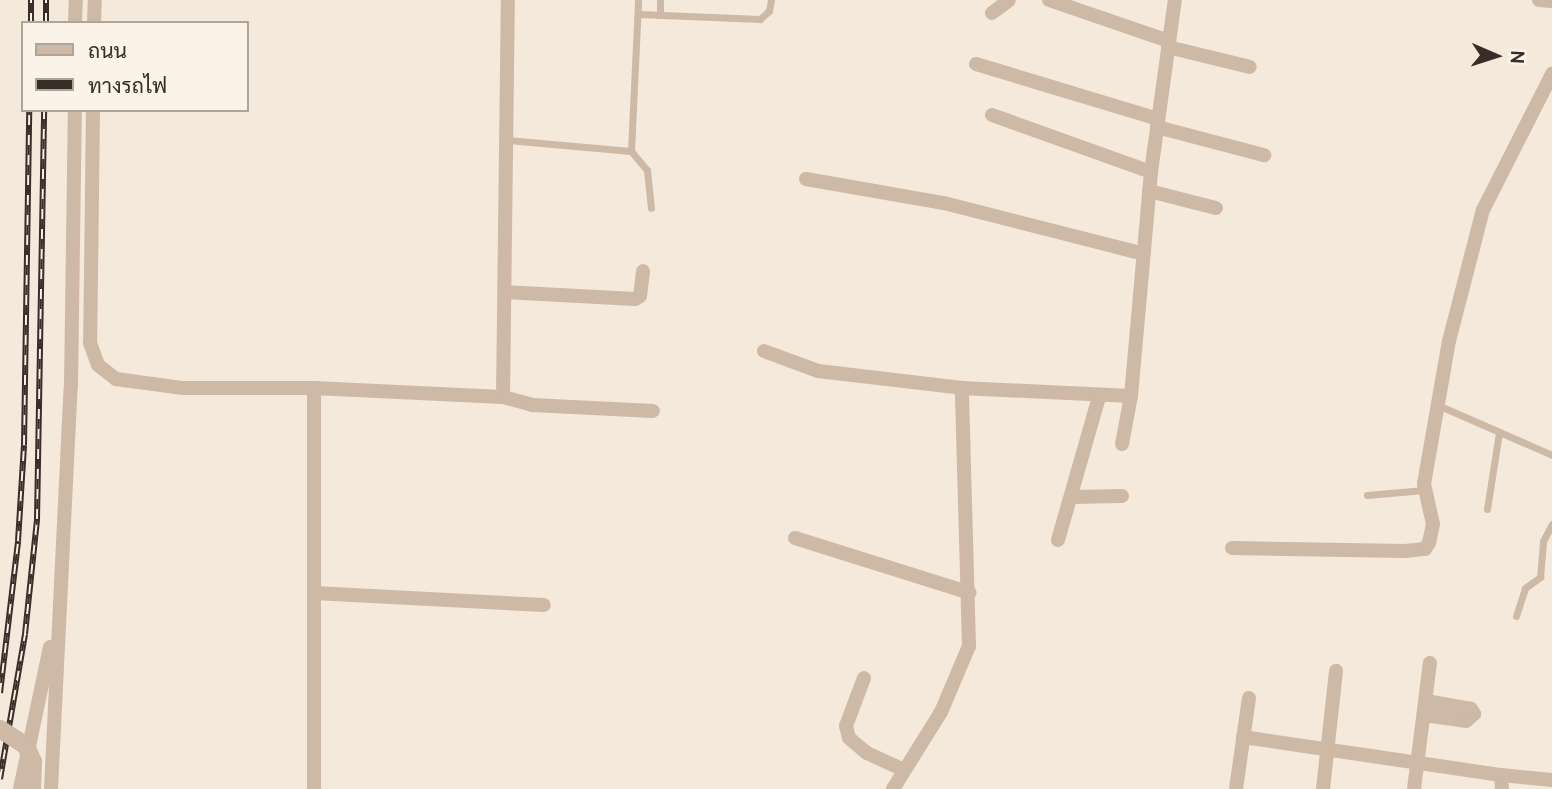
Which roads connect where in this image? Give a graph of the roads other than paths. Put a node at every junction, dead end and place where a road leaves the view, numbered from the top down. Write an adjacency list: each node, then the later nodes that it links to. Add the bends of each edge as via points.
1 (76, 0): 14 (street)
2 (95, 0): 15 (street)
3 (508, 0): 24 (street)
4 (638, 0): 12 (lane)
5 (660, 0): 13 (lane)
6 (771, 0): 13 (lane, via 769,11 760,19)
7 (1049, 0): 11 (street)
8 (1175, 0): 16 (street)
9 (1539, 0): 10 (street)
10 (1552, 1)
11 (1073, 5): 16 (street)
12 (639, 14): 13 (lane); 25 (lane)
13 (660, 15)
14 (75, 21)
15 (94, 21)
16 (1168, 44): 18 (street); 23 (street)
17 (976, 64): 23 (street)
18 (1250, 67)
19 (1552, 74): 41 (street, via 1483,210 1449,341)
20 (75, 112): 57 (street, via 71,386)
21 (93, 112): 36 (street, via 90,343 98,365 116,379 141,385)
22 (992, 115): 27 (street)
23 (1158, 123): 26 (street); 27 (street)
24 (507, 140): 25 (lane); 34 (street)
25 (631, 151): 30 (lane, via 648,170)
26 (1264, 155)
27 (1151, 172): 29 (street)
28 (806, 179): 32 (street, via 944,202)
29 (1149, 191): 31 (street); 32 (street)
30 (652, 208)
31 (1216, 208)
32 (1144, 254): 38 (street)
33 (643, 271): 34 (street, via 640,296 635,299)
34 (505, 292): 39 (street)
35 (764, 351): 37 (street, via 818,371)
36 (314, 388): 39 (street); 55 (street)
37 (962, 388): 40 (street); 56 (street)
38 (1131, 396): 40 (street); 44 (street)
39 (503, 397): 42 (street, via 532,405)
40 (1099, 397): 49 (street)
41 (1440, 406): 43 (lane); 46 (street)
42 (653, 411)
43 (1499, 432): 45 (lane); 50 (lane)
44 (1122, 444)
45 (1552, 455)
46 (1424, 490): 47 (lane); 54 (street, via 1433,524 1426,548)
47 (1367, 495)
48 (1122, 496): 49 (street)
49 (1071, 497): 53 (street)
50 (1487, 509)
51 (1552, 524): 59 (lane, via 1542,541 1540,577 1525,588)
52 (795, 538): 56 (street)
53 (1058, 540)
54 (1232, 548)
55 (314, 593): 58 (street); 74 (street)
56 (970, 593): 68 (street, via 969,646 941,712)
57 (59, 594): 71 (street); 73 (street)
58 (544, 605)
59 (1516, 616)
60 (1430, 663): 67 (street)
61 (1336, 671): 66 (street)
62 (864, 678): 68 (street, via 846,726 849,738 867,753)
63 (1249, 698): 65 (street)
64 (0, 729): 72 (street, bridge, via 19,739 31,755)
65 (1243, 737): 66 (street); 76 (street)
66 (1328, 750): 67 (street); 77 (street)
67 (1418, 761): 70 (street); 78 (street)
68 (904, 770): 75 (street)
69 (1552, 780): 70 (street)
70 (1502, 782)
71 (20, 789)
72 (32, 789)
73 (51, 789)
74 (314, 789)
75 (893, 789)
76 (1236, 789)
77 (1323, 789)
78 (1415, 789)

